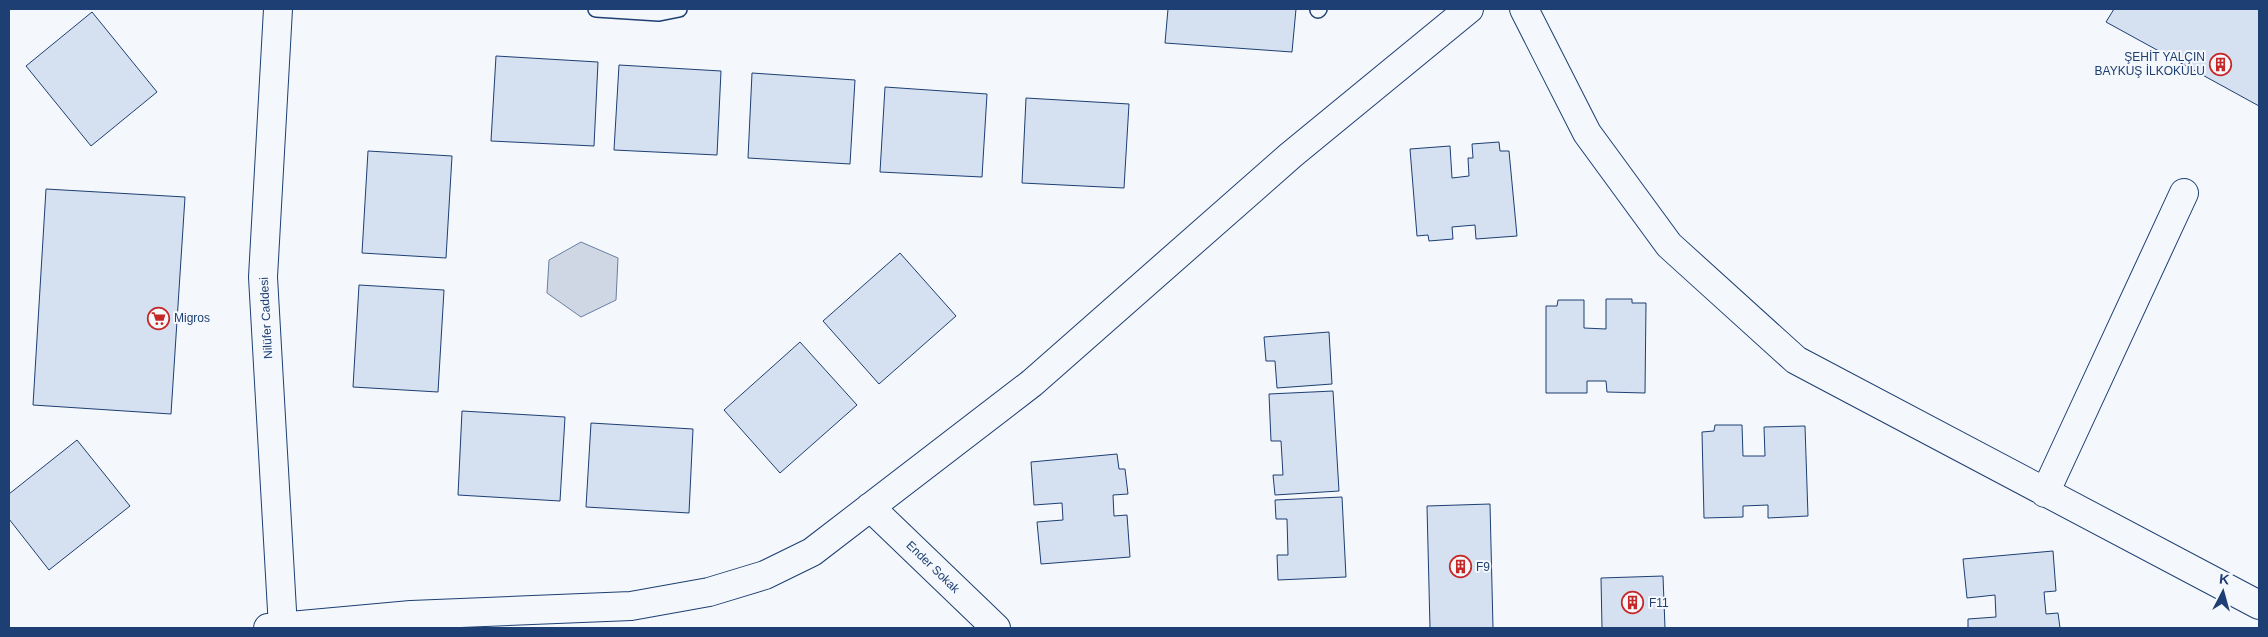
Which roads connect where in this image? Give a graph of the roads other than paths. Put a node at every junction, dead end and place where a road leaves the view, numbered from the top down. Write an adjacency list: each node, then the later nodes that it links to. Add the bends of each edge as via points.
1 (278, 9): 10 (street, Nilüfer Caddesi, via 263,277)
2 (596, 9): 3 (lane, via 659,13)
3 (678, 9)
4 (1469, 9): 8 (street, via 1291,155 1032,383)
5 (1524, 9): 7 (street, via 1587,133 1669,245 1796,360)
6 (2184, 193): 7 (street)
7 (2045, 493): 9 (street)
8 (870, 507): 10 (street, via 812,552 765,576 709,592 631,606 411,615); 11 (street, Ender Sokak)
9 (2259, 605)
10 (278, 628)
11 (996, 628)

